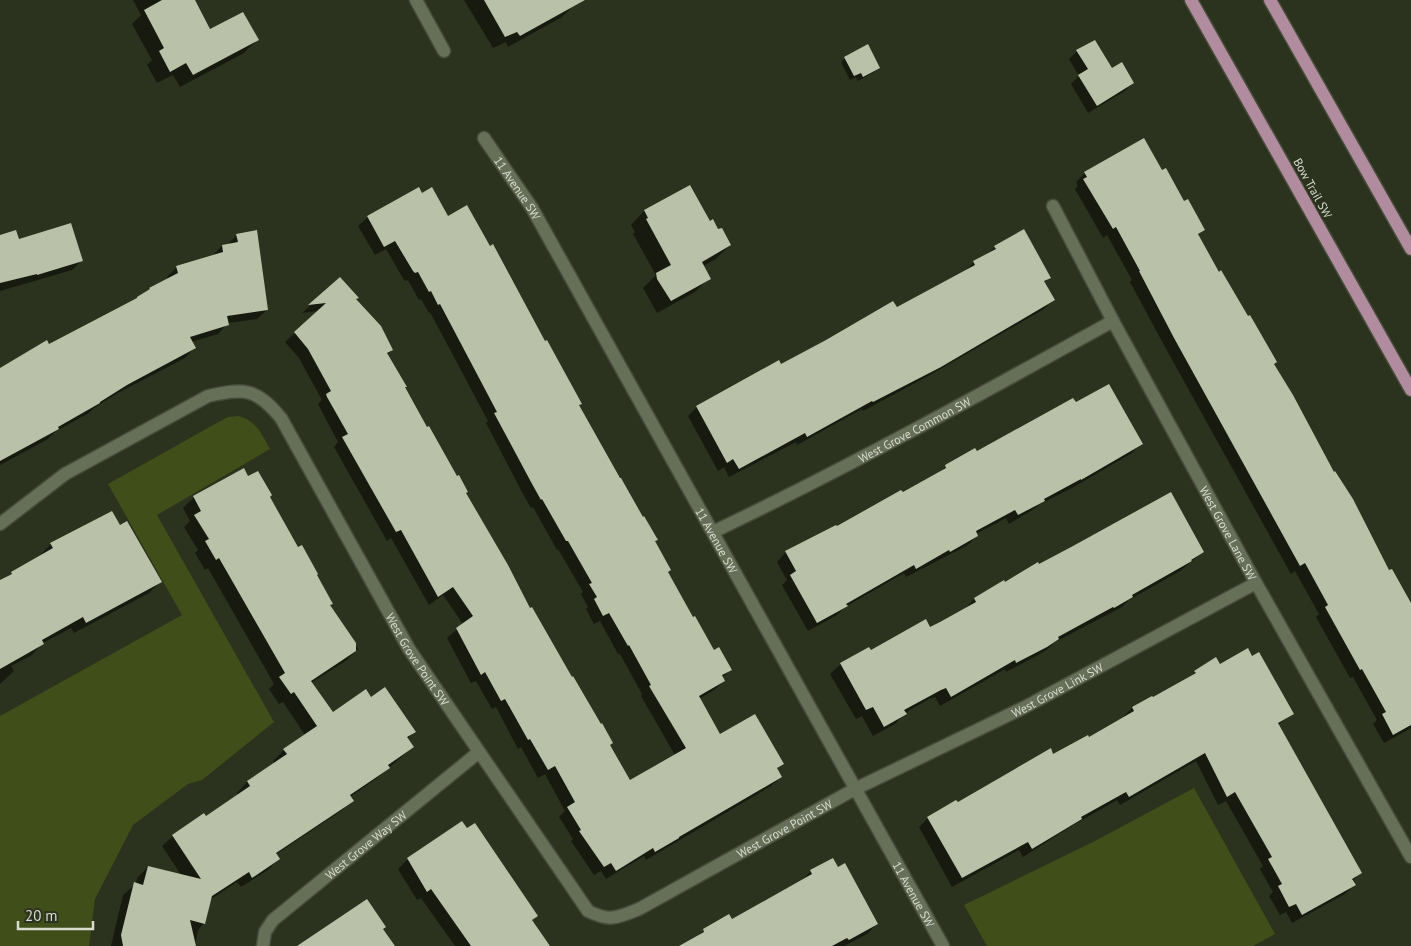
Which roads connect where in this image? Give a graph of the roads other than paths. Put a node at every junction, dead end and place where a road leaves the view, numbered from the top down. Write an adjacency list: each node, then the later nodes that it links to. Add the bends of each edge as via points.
1 (416, 0): 4 (street)
2 (1192, 0): 9 (main road, Bow Trail SW)
3 (1270, 0): 7 (main road)
4 (444, 51)
5 (484, 138): 11 (street, 11 Avenue SW, via 532,208)
6 (1054, 206): 8 (street, West Grove Lane SW)
7 (1411, 249)
8 (1113, 321): 11 (street, West Grove Common SW, via 956,409); 12 (street, West Grove Lane SW)
9 (1411, 390)
10 (0, 524): 13 (street, West Grove Point SW, via 65,474 208,396 230,391 248,392 267,400 281,418 409,649)
11 (713, 532): 14 (street, 11 Avenue SW)
12 (1256, 583): 14 (street, West Grove Link SW, via 1023,708); 15 (street, West Grove Lane SW)
13 (478, 752): 14 (street, West Grove Point SW, via 588,910 602,918 619,918 639,909); 16 (street, West Grove Way SW, via 273,920)
14 (855, 789): 17 (street, 11 Avenue SW)
15 (1411, 857)
16 (263, 946)
17 (943, 946)

